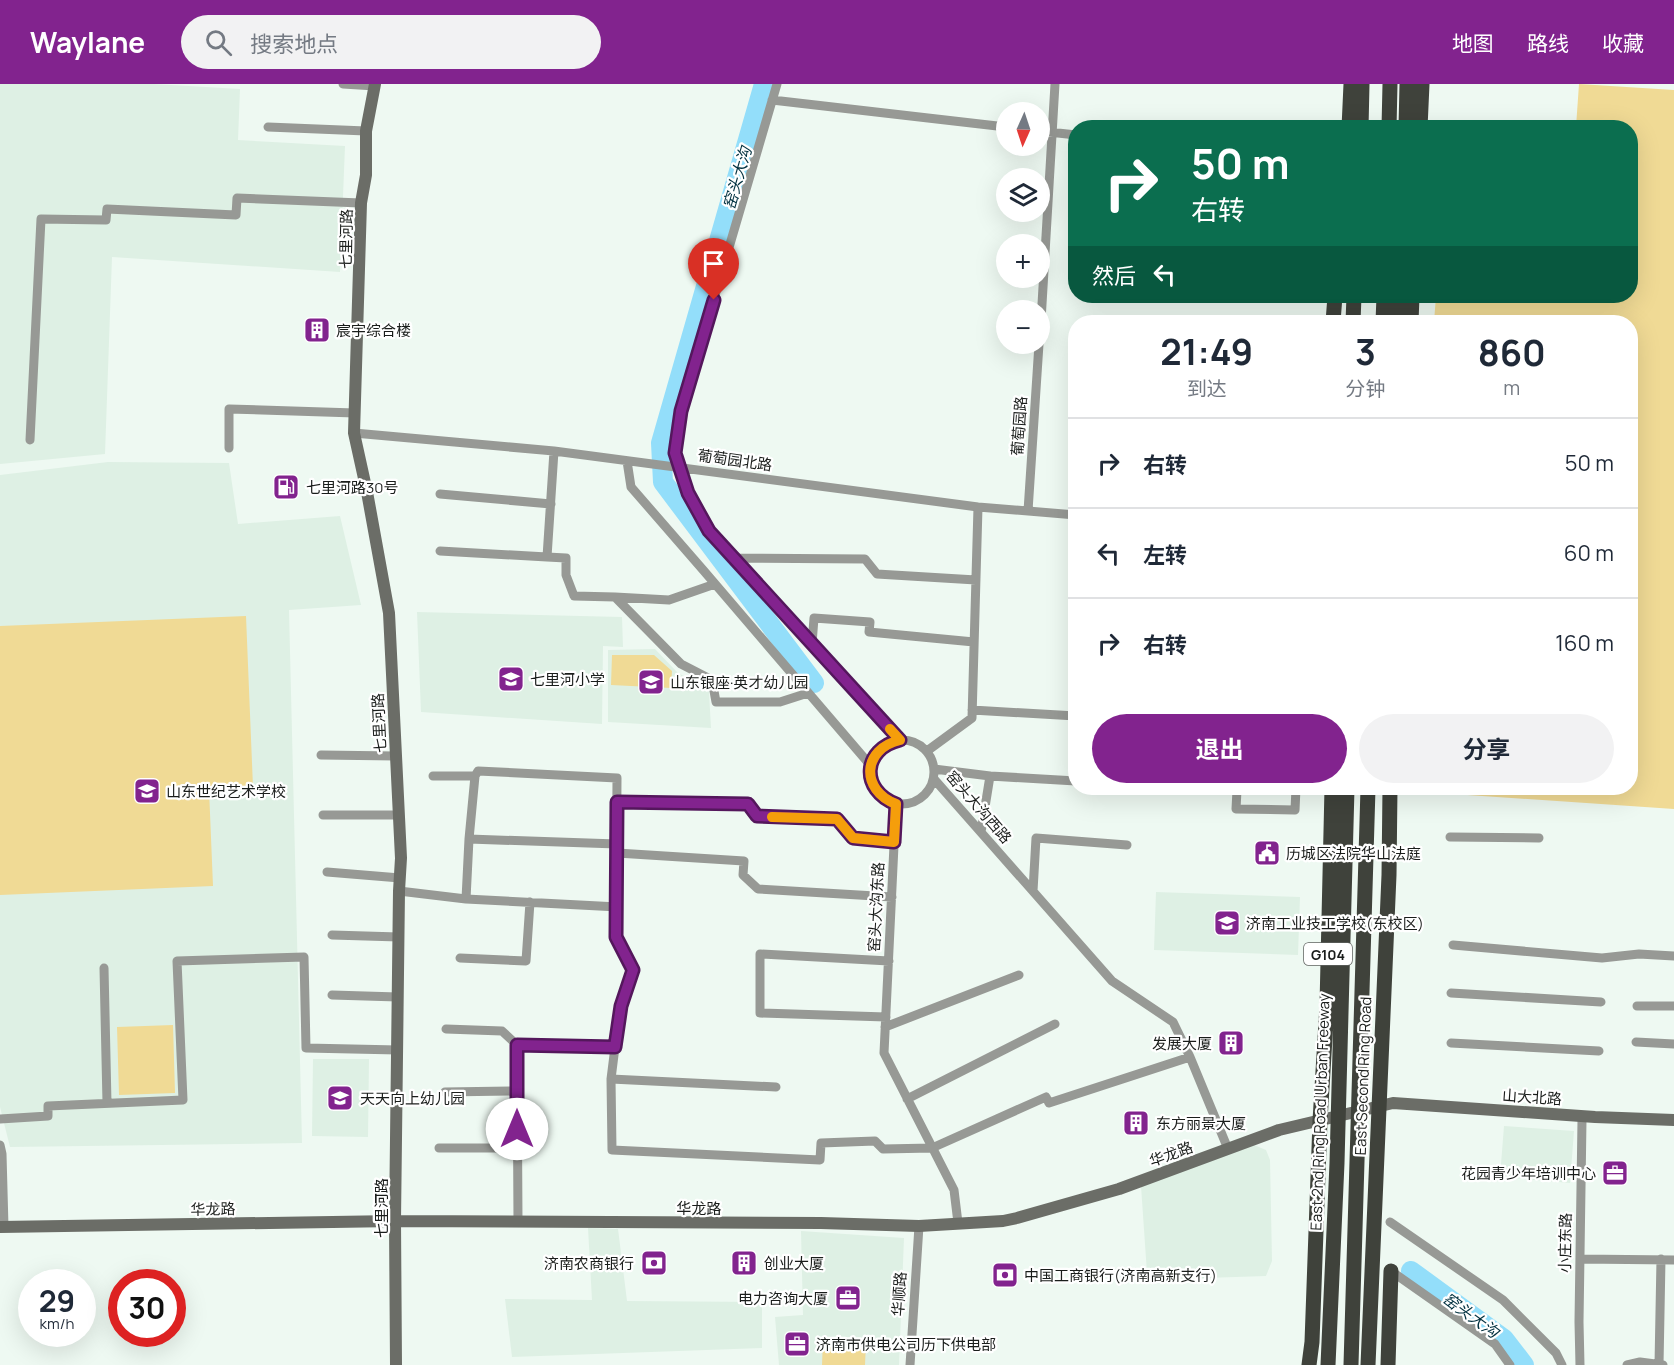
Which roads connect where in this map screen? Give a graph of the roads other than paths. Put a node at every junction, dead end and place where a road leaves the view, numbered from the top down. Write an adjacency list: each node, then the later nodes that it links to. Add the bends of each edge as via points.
1 (343, 84): 12 (street)
2 (777, 84): 13 (street)
3 (1056, 84): 26 (street)
4 (1345, 84): 14 (highway)
5 (1351, 84): 15 (highway)
6 (1362, 84): 16 (highway)
7 (1367, 84): 17 (highway)
8 (1390, 84): 18 (highway)
9 (1399, 84): 19 (highway)
10 (1407, 84): 20 (highway)
11 (1422, 84): 21 (highway)
12 (375, 85): 24 (main road, 七里河路)
13 (772, 100): 22 (street); 37 (street, via 681,411 675,453)
14 (1344, 120)
15 (1349, 120)
16 (1360, 120)
17 (1366, 120)
18 (1389, 120)
19 (1398, 120)
20 (1406, 120)
21 (1420, 120)
22 (996, 126)
23 (268, 127): 24 (street)
24 (366, 131): 28 (main road, 七里河路, via 366,175)
25 (1050, 132): 26 (street)
26 (1053, 132): 27 (street); 29 (street)
27 (1068, 134)
28 (361, 203): 31 (main road, 七里河路); 33 (street, via 237,198 236,215 107,209 106,220 41,219)
29 (1042, 300)
30 (1038, 354): 41 (street, 葡萄园路)
31 (355, 413): 32 (main road, 七里河路); 34 (street, via 229,409)
32 (354, 434): 35 (street, 葡萄园北路); 57 (main road, 七里河路, via 389,613)
33 (30, 440)
34 (229, 448)
35 (554, 451): 36 (street, 葡萄园北路); 39 (street)
36 (627, 461): 37 (street, 葡萄园北路); 47 (street, via 631,488)
37 (679, 467): 40 (street, 葡萄园北路); 45 (street, via 709,531)
38 (440, 494): 39 (street)
39 (550, 504): 44 (street)
40 (978, 507): 41 (street, 葡萄园北路); 46 (street)
41 (1028, 511): 42 (street, 葡萄园北路)
42 (1068, 514)
43 (440, 550): 44 (street)
44 (547, 557): 48 (street, via 566,558 566,575 574,596)
45 (734, 558): 46 (street, via 865,559 877,574); 50 (street)
46 (976, 580): 49 (street)
47 (715, 584): 48 (street, via 669,600); 51 (street)
48 (615, 597): 51 (street, via 681,664 712,680 716,702 780,702)
49 (974, 642): 50 (street, via 869,632 870,622 814,618); 52 (street)
50 (812, 644): 54 (street)
51 (808, 693): 58 (street)
52 (972, 710): 53 (street); 55 (street, via 972,718)
53 (1068, 716)
54 (900, 740): 55 (street); 58 (street, via 881,748)
55 (927, 751): 59 (street, 窑头大沟西路)
56 (321, 755): 57 (street)
57 (396, 756): 73 (main road, 七里河路)
58 (871, 766): 71 (street, via 873,786)
59 (934, 774): 62 (street); 71 (street, via 924,796); 74 (street, 窑头大沟西路)
60 (433, 776): 61 (street)
61 (475, 776): 70 (street, via 478,771 617,778); 77 (street)
62 (990, 776): 63 (street); 74 (street)
63 (1068, 781)
64 (1237, 795): 65 (street, via 1236,809 1295,810)
65 (1296, 795)
66 (1332, 795): 124 (highway, G104)
67 (1347, 795): 145 (highway, East 2nd Ring Road Urban Freeway)
68 (1368, 795): 146 (highway)
69 (1390, 795): 120 (highway, East Second Ring Road)
70 (617, 802): 78 (street, via 748,804 757,816 837,819 853,838); 80 (street)
71 (896, 804): 78 (street, 窑头大沟东路)
72 (323, 815): 73 (street)
73 (399, 815): 82 (main road, 七里河路)
74 (981, 832): 83 (street, 窑头大沟西路)
75 (1450, 837): 76 (street)
76 (1539, 837)
77 (469, 839): 80 (street); 85 (street)
78 (894, 842): 84 (street, 窑头大沟东路)
79 (1127, 845): 83 (street, via 1036,838)
80 (617, 849): 84 (street, via 744,861 743,875 758,889); 87 (street)
81 (327, 872): 82 (street)
82 (400, 885): 85 (street); 89 (main road, 七里河路)
83 (1033, 891): 113 (street, 窑头大沟西路, via 1112,981 1173,1022)
84 (892, 897): 93 (street, 窑头大沟东路)
85 (466, 899): 86 (street)
86 (530, 902): 87 (street); 92 (street, via 526,961)
87 (618, 907): 110 (street, via 616,937 633,970 621,1006)
88 (332, 935): 89 (street)
89 (399, 937): 98 (main road, 七里河路)
90 (1453, 945): 91 (street, via 1602,958)
91 (1674, 956)
92 (460, 958)
93 (889, 962): 102 (street, 窑头大沟东路); 102 (street, via 759,954 760,1013)
94 (104, 968): 119 (street)
95 (1019, 975): 104 (street)
96 (1451, 993): 99 (street)
97 (332, 995): 98 (street)
98 (398, 997): 111 (main road, 七里河路)
99 (1601, 1002)
100 (1637, 1006): 101 (street)
101 (1674, 1006)
102 (886, 1017): 104 (street, 窑头大沟东路)
103 (1055, 1024): 118 (street)
104 (885, 1028): 118 (street, 窑头大沟东路, via 884,1053)
105 (446, 1029): 109 (street, via 502,1030)
106 (1636, 1042): 108 (street)
107 (1451, 1043): 112 (street)
108 (1674, 1044)
109 (517, 1045): 110 (street); 116 (street)
110 (615, 1047): 114 (street)
111 (398, 1050): 119 (street, via 306,1048 304,957 177,961 183,1100); 131 (main road, 七里河路)
112 (1599, 1051)
113 (1190, 1057): 129 (street, via 1049,1103 1046,1097); 130 (street, 窑头大沟西路)
114 (610, 1079): 115 (street); 129 (street, via 612,1150 820,1160 821,1143 875,1141 883,1149)
115 (776, 1088)
116 (517, 1091): 117 (street); 128 (street)
117 (445, 1092)
118 (907, 1099): 129 (street, 窑头大沟东路)
119 (107, 1103): 121 (street, via 48,1106 48,1116)
120 (1384, 1105): 122 (main road, 山大北路); 123 (main road, 山大北路); 124 (main road, 华龙路); 141 (highway, East Second Ring Road)
121 (0, 1119)
122 (1582, 1120): 125 (main road, 山大北路); 137 (street, 小庄东路)
123 (1674, 1120)
124 (1320, 1121): 130 (main road, 华龙路, via 1278,1130); 144 (highway, G104)
125 (1674, 1125)
126 (0, 1145): 136 (street)
127 (439, 1148): 128 (street)
128 (517, 1148): 132 (street)
129 (932, 1148): 134 (street, 窑头大沟东路, via 954,1190)
130 (1228, 1149): 134 (main road, 华龙路, via 1119,1189 1017,1218)
131 (395, 1221): 132 (main road, 华龙路); 136 (main road, 华龙路); 142 (main road, 七里河路)
132 (518, 1222): 135 (main road, 华龙路)
133 (1390, 1222): 149 (street, via 1503,1300 1557,1353)
134 (958, 1223): 135 (main road, 华龙路)
135 (919, 1226): 143 (street, 华顺路)
136 (2, 1227)
137 (1580, 1259): 138 (street); 150 (street, 小庄东路)
138 (1661, 1259): 139 (street); 152 (street)
139 (1674, 1260)
140 (1391, 1271): 147 (highway); 148 (street, via 1495,1344)
141 (1368, 1362)
142 (396, 1365)
143 (910, 1365)
144 (1312, 1365)
145 (1328, 1365)
146 (1351, 1365)
147 (1388, 1365)
148 (1510, 1365)
149 (1562, 1365)
150 (1580, 1365)
151 (1627, 1365): 152 (street)
152 (1659, 1365): 153 (street)
153 (1663, 1365)

